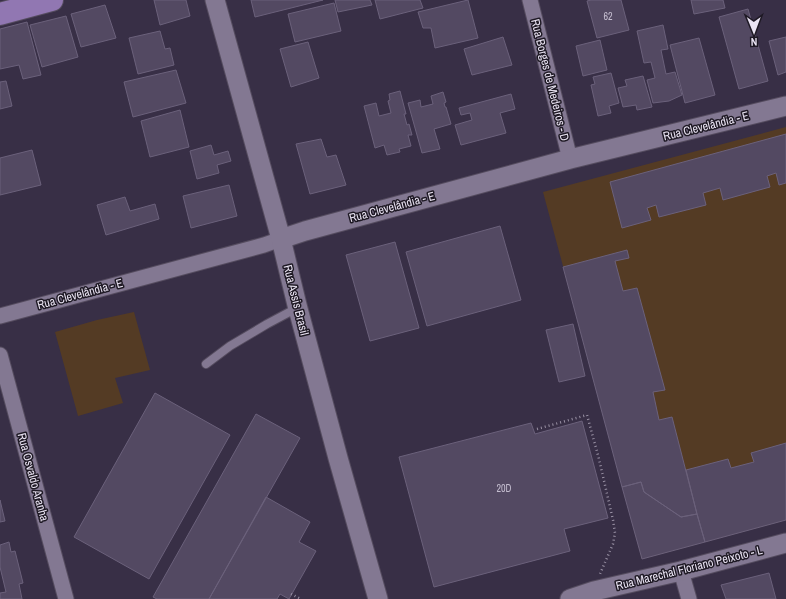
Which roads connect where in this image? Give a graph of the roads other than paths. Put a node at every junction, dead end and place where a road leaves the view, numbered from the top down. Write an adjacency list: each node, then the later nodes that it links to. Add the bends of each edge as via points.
1 (52, 0): 4 (main road)
2 (215, 0): 7 (street, Rua Assis Brasil)
3 (530, 0): 6 (street, Rua Borges de Medeiros - D)
4 (0, 14)
5 (786, 106): 6 (street, Rua Clevelândia - E)
6 (570, 159): 7 (street, Rua Clevelândia - E)
7 (281, 239): 8 (street, Rua Assis Brasil); 9 (street, Rua Clevelândia - E)
8 (298, 308): 11 (lane, via 230,346); 15 (street, Rua Assis Brasil)
9 (0, 316)
10 (0, 355): 14 (street, Rua Osvaldo Aranha)
11 (206, 364)
12 (786, 543): 13 (street, Rua Marechal Floriano Peixoto - L)
13 (681, 571): 16 (street, Rua Marechal Floriano Peixoto - L); 17 (street)
14 (66, 599)
15 (378, 599)
16 (570, 599)
17 (689, 599)

